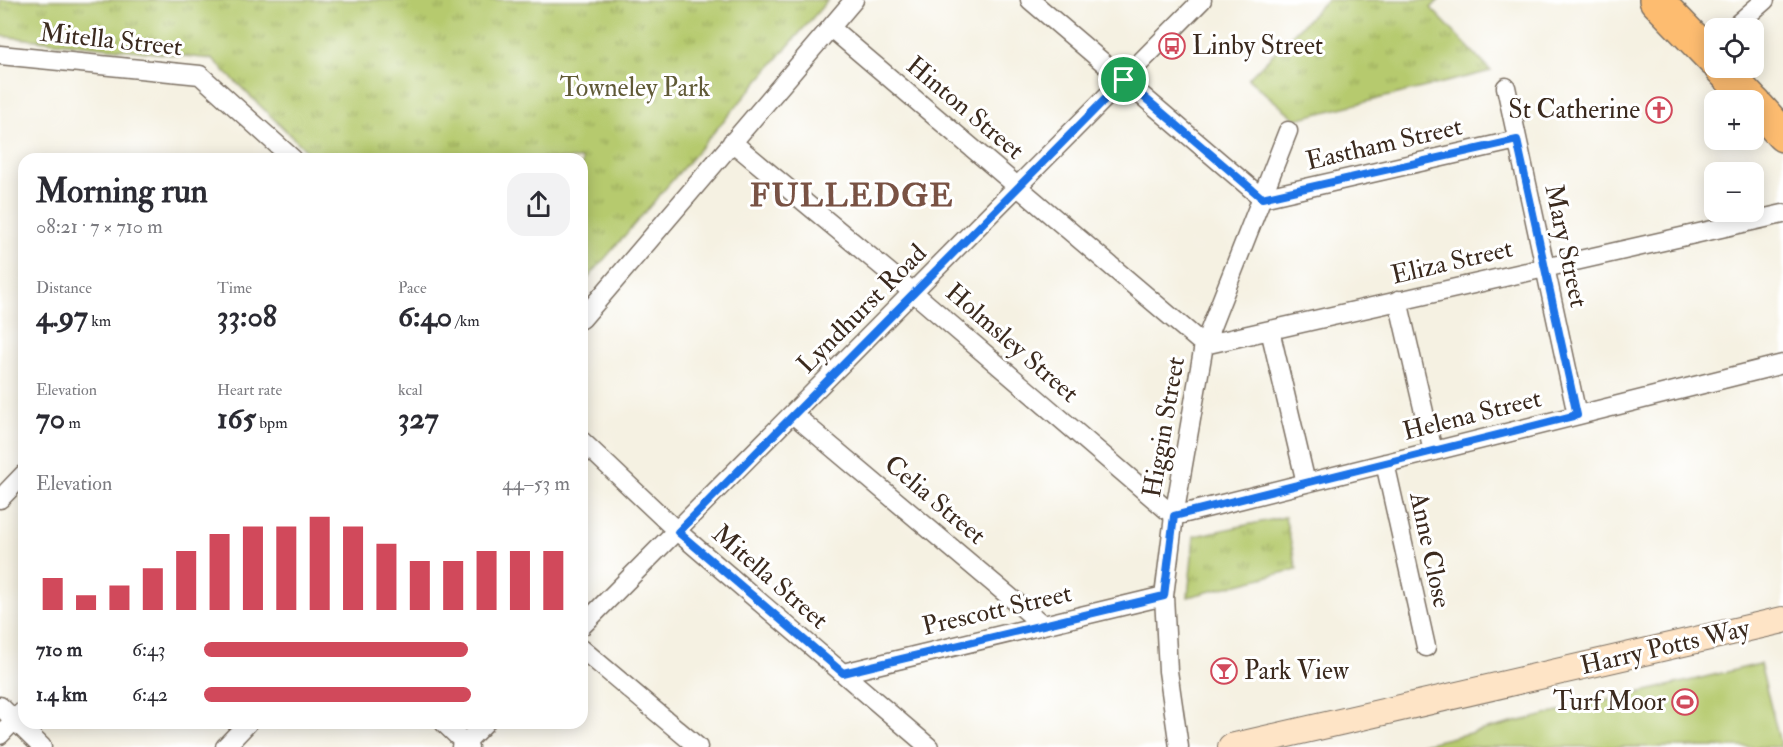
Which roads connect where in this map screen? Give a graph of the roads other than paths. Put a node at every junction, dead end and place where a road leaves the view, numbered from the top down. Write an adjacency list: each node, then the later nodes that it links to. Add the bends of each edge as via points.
1 (854, 0): 7 (street)
2 (1030, 0): 11 (street)
3 (1202, 0): 11 (street, Lyndhurst Road)
4 (1656, 0): 8 (highway)
5 (1764, 0): 6 (street)
6 (1744, 18)
7 (831, 28): 18 (street); 20 (street, Hinton Street)
8 (1704, 46)
9 (0, 55): 19 (street, Mitella Street, via 200,75)
10 (1732, 78): 13 (highway)
11 (1124, 80): 20 (street, Lyndhurst Road); 21 (street)
12 (1506, 87): 17 (street, Mary Street)
13 (1742, 90)
14 (1764, 115): 16 (highway)
15 (1288, 130): 21 (street, Higgin Street)
16 (1783, 135)
17 (1517, 140): 21 (street, Eastham Street); 23 (street, Mary Street)
18 (732, 142): 24 (street, Holmsley Street); 26 (street)
19 (286, 153)
20 (1019, 187): 24 (street, Lyndhurst Road); 28 (street, Hinton Street)
21 (1262, 198): 28 (street, Higgin Street)
22 (1783, 214): 23 (street, Eliza Street)
23 (1545, 266): 25 (street, Eliza Street); 31 (street, Mary Street)
24 (914, 293): 30 (street, Lyndhurst Road); 38 (street, Holmsley Street)
25 (1398, 300): 27 (street, Eliza Street); 33 (street)
26 (588, 312)
27 (1270, 330): 28 (street, Eliza Street); 36 (street)
28 (1204, 345): 38 (street, Higgin Street)
29 (1783, 364): 31 (street, Helena Street)
30 (794, 414): 39 (street, Lyndhurst Road); 43 (street, Celia Street)
31 (1577, 415): 33 (street, Helena Street)
32 (588, 447): 39 (street, Mitella Street)
33 (1433, 452): 34 (street, Helena Street)
34 (1385, 463): 36 (street, Helena Street); 44 (street, Anne Close)
35 (18, 480): 37 (street)
36 (1306, 483): 38 (street, Helena Street)
37 (0, 499)
38 (1174, 516): 40 (street, Higgin Street)
39 (678, 532): 41 (street, Lyndhurst Road); 46 (street, Mitella Street)
40 (1164, 596): 43 (street, Prescott Street); 60 (street, Higgin Street, via 1168,671)
41 (588, 620)
42 (1783, 620): 61 (street, Harry Potts Way)
43 (1043, 625): 46 (street, Prescott Street)
44 (1425, 647)
45 (588, 654): 58 (street)
46 (843, 673): 59 (street, Mitella Street)
47 (0, 706): 48 (street)
48 (18, 715)
49 (18, 716): 54 (street)
50 (29, 729): 56 (street)
51 (242, 729): 57 (street)
52 (449, 729): 55 (street)
53 (480, 729): 55 (street)
54 (0, 735)
55 (465, 746)
56 (42, 747)
57 (225, 747)
58 (698, 747)
59 (929, 747)
60 (1179, 747)
61 (1231, 747)

